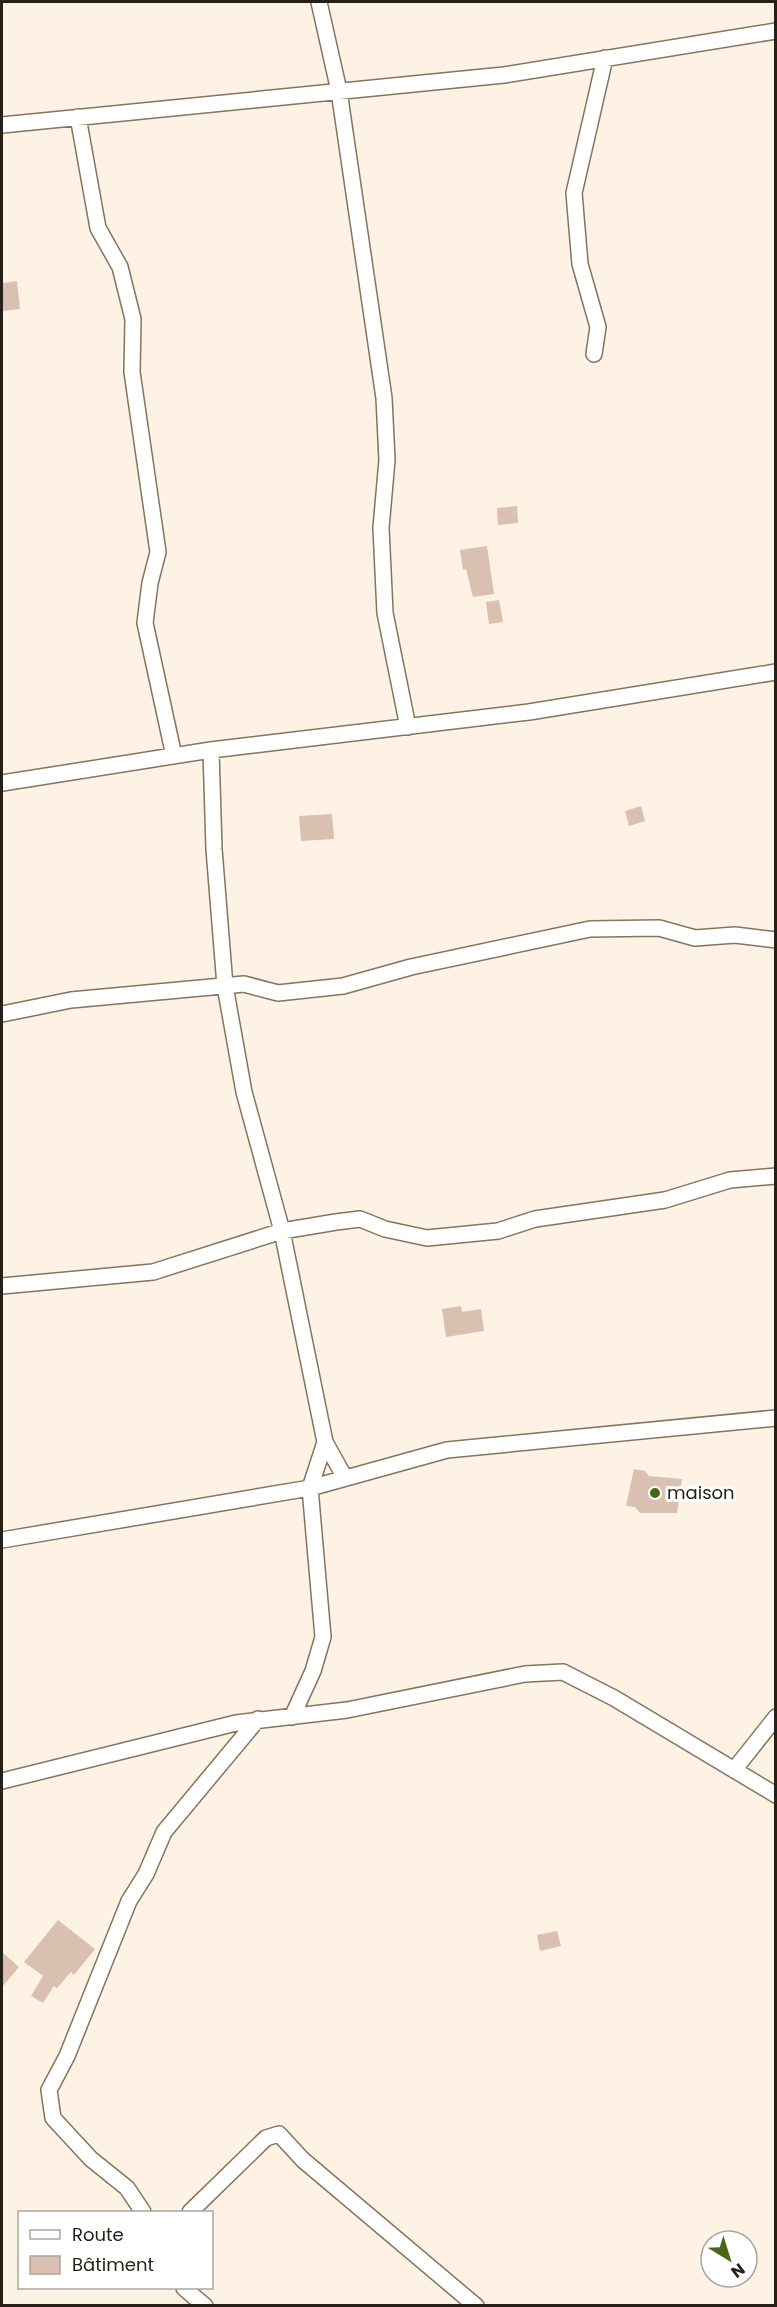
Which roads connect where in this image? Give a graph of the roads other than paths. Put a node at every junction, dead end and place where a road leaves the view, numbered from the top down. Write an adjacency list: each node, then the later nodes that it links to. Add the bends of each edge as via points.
1 (319, 2): 4 (street)
2 (776, 31): 3 (street)
3 (605, 58): 4 (street, via 504,75); 7 (street, via 574,193 580,264 598,327)
4 (339, 91): 5 (street); 9 (street, via 384,398 387,460 381,528 385,613)
5 (78, 117): 6 (street); 11 (street, via 98,228 120,267 134,320 132,372 158,552 145,623)
6 (2, 125)
7 (594, 354)
8 (776, 672): 9 (street, via 529,712)
9 (408, 727): 10 (street)
10 (211, 750): 11 (street); 14 (street)
11 (174, 756): 12 (street)
12 (2, 783)
13 (776, 940): 14 (street, via 735,935 695,938 658,928 590,929 411,967 343,986 278,993 244,984)
14 (225, 986): 15 (street, via 71,1000); 17 (street, via 244,1092)
15 (2, 1014)
16 (776, 1176): 17 (street, via 730,1180 665,1200 535,1219 498,1231 427,1238 360,1219)
17 (282, 1231): 18 (street, via 153,1272); 20 (street)
18 (2, 1286)
19 (776, 1419): 21 (street, via 447,1450)
20 (325, 1442): 21 (street); 22 (street)
21 (345, 1478): 22 (street)
22 (310, 1488): 23 (street); 24 (street, via 323,1637)
23 (2, 1540)
24 (292, 1717): 26 (street); 27 (street, via 393,1703 525,1674 564,1672)
25 (776, 1717): 27 (street)
26 (258, 1719): 28 (street); 30 (street, via 164,1832 129,1902 67,2056 49,2090 53,2118 91,2159 127,2188)
27 (734, 1770): 29 (street)
28 (2, 1781)
29 (776, 1795)
30 (142, 2211)
31 (191, 2211): 34 (street, via 266,2138 279,2134 303,2160)
32 (185, 2289): 33 (street)
33 (205, 2306)
34 (476, 2306)

